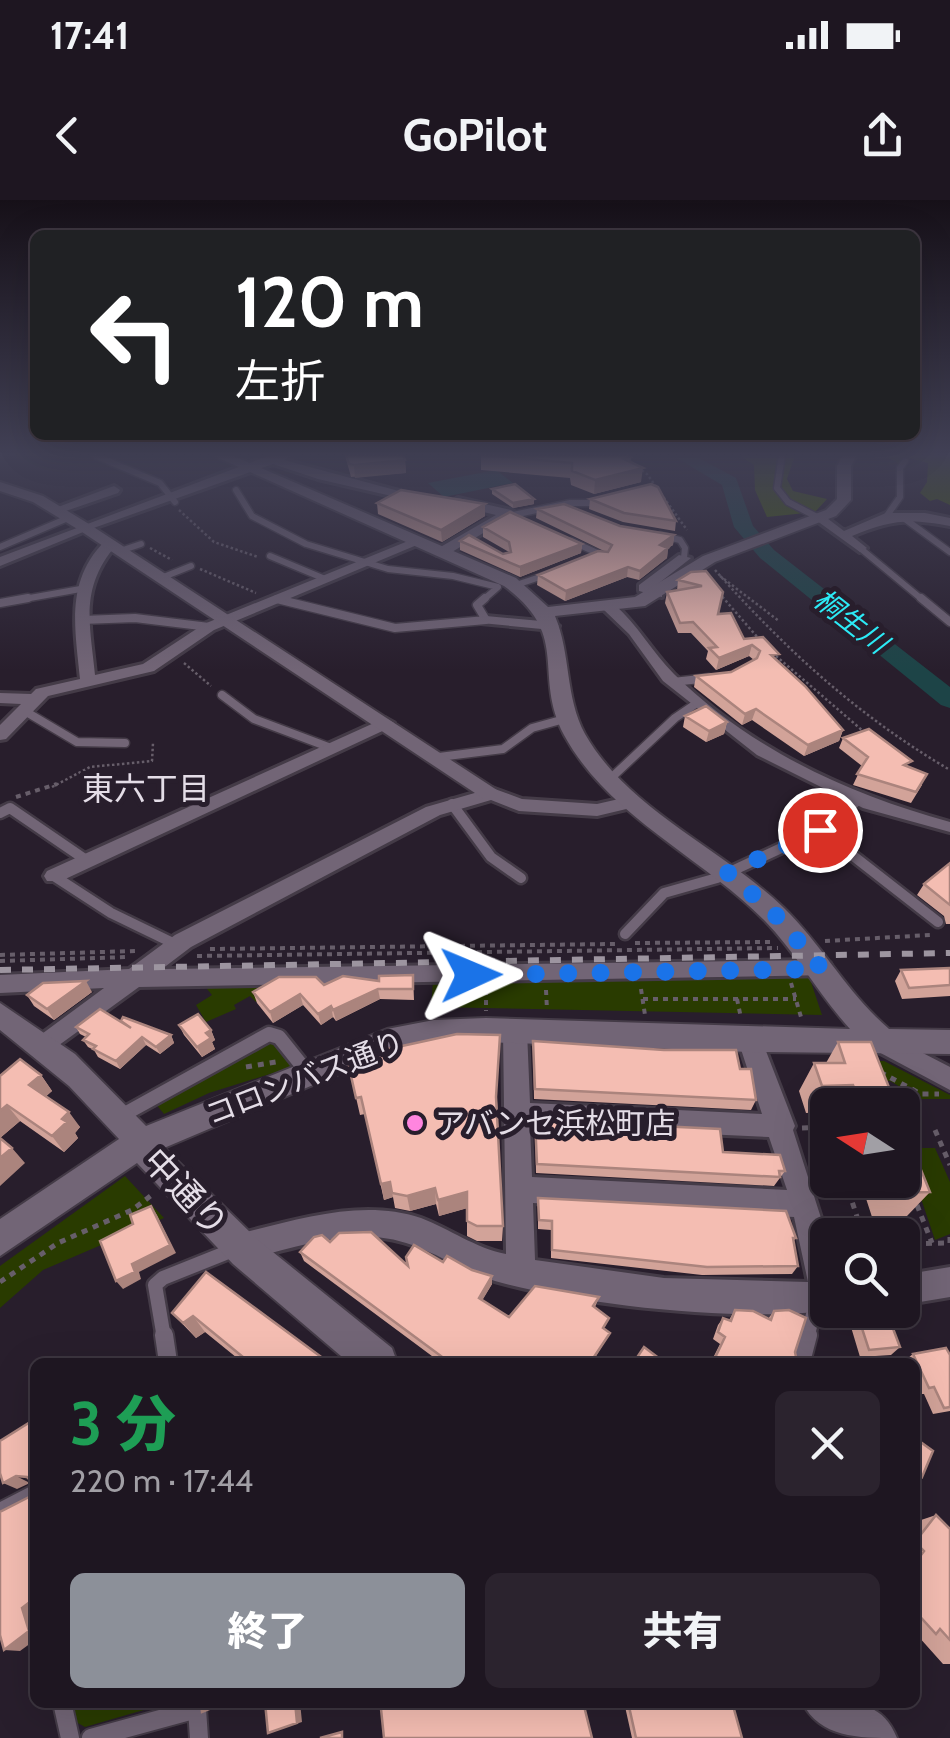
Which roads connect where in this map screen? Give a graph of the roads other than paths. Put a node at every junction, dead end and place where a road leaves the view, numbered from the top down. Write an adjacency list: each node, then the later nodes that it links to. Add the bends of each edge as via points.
1 (38, 527): 15 (lane)
2 (84, 527): 16 (street); 23 (street)
3 (269, 527): 24 (lane)
4 (388, 527): 13 (street)
5 (493, 527): 18 (street)
6 (797, 527): 31 (street, via 709,562)
7 (830, 527): 11 (street)
8 (864, 527): 11 (street)
9 (917, 527): 19 (lane)
10 (646, 533): 21 (lane, via 680,540)
11 (845, 535): 17 (street)
12 (568, 540): 22 (lane, via 600,554)
13 (418, 542): 18 (street); 24 (street)
14 (141, 544): 16 (lane)
15 (0, 547)
16 (115, 548): 27 (street); 30 (street, via 101,553)
17 (860, 548): 38 (lane)
18 (442, 552): 29 (street)
19 (950, 552)
20 (270, 556): 28 (lane)
21 (684, 558): 31 (street, via 644,588)
22 (585, 559)
23 (0, 562)
24 (366, 562): 28 (street); 29 (lane)
25 (191, 566): 27 (lane)
26 (557, 572): 29 (lane)
27 (161, 578): 39 (street)
28 (325, 578): 32 (street)
29 (508, 585): 35 (street); 37 (lane, via 477,605)
30 (86, 588): 33 (lane); 36 (street)
31 (657, 594): 34 (street)
32 (277, 599): 37 (lane, via 395,628); 39 (street)
33 (0, 603)
34 (609, 607): 35 (street); 42 (street)
35 (549, 619): 37 (street); 47 (street)
36 (82, 620): 39 (lane); 41 (street)
37 (486, 620)
38 (950, 622)
39 (218, 623): 41 (street, via 148,668); 48 (street)
40 (718, 677): 42 (lane)
41 (88, 680): 46 (street, via 50,688)
42 (673, 682): 45 (street)
43 (222, 695): 51 (lane, via 254,719)
44 (0, 698): 46 (street)
45 (697, 703): 53 (lane); 55 (street, via 788,767)
46 (27, 705): 49 (street); 50 (lane, via 77,744)
47 (568, 718): 52 (lane, via 532,728 504,749); 53 (street)
48 (385, 723): 51 (street); 52 (street)
49 (0, 736)
50 (125, 743)
51 (331, 748): 61 (street)
52 (439, 758): 54 (street)
53 (610, 779): 56 (street)
54 (492, 794): 56 (street, via 519,805 597,810); 57 (street)
55 (858, 800): 59 (street); 60 (lane)
56 (632, 802): 62 (street)
57 (452, 804): 64 (lane, via 491,857); 67 (street)
58 (2, 812): 61 (lane, via 10,808)
59 (948, 828)
60 (820, 830): 62 (lane); 65 (lane)
61 (86, 860): 63 (street)
62 (728, 873): 66 (lane, via 664,892); 68 (street)
63 (54, 876): 67 (lane)
64 (522, 878)
65 (938, 922)
66 (626, 934)
67 (180, 950): 69 (street)
68 (822, 969): 69 (street); 76 (street)
69 (134, 978): 70 (street); 75 (street)
70 (0, 984)
71 (0, 1015): 75 (street, 中通り)
72 (746, 1029): 73 (street, コロンバス通り); 76 (street, コロンバス通り); 80 (street)
73 (514, 1030): 77 (street, コロンバス通り, via 399,1038); 79 (street)
74 (950, 1042): 76 (street, コロンバス通り)
75 (31, 1054): 81 (street, 中通り)
76 (878, 1058): 78 (street)
77 (307, 1072): 81 (street, コロンバス通り); 81 (lane, via 269,1034)
78 (950, 1080)
79 (517, 1114): 80 (street); 82 (street)
80 (787, 1127): 83 (street)
81 (130, 1130): 85 (street, コロンバス通り); 86 (street, 中通り)
82 (520, 1189): 83 (street); 87 (street)
83 (809, 1200): 84 (street)
84 (812, 1218)
85 (0, 1239)
86 (238, 1248): 87 (street, via 330,1225 389,1225); 92 (lane, via 155,1285); 93 (street, 中通り)
87 (521, 1271): 90 (street, via 720,1298)
88 (950, 1282): 89 (street)
89 (920, 1283)
90 (810, 1296)
91 (812, 1328): 94 (lane)
92 (167, 1358)
93 (373, 1358)
94 (802, 1358)
95 (30, 1497): 96 (lane)
96 (0, 1512)
97 (63, 1708): 98 (lane)
98 (70, 1738)
99 (91, 1738): 100 (lane, via 196,1709)
100 (198, 1738)

